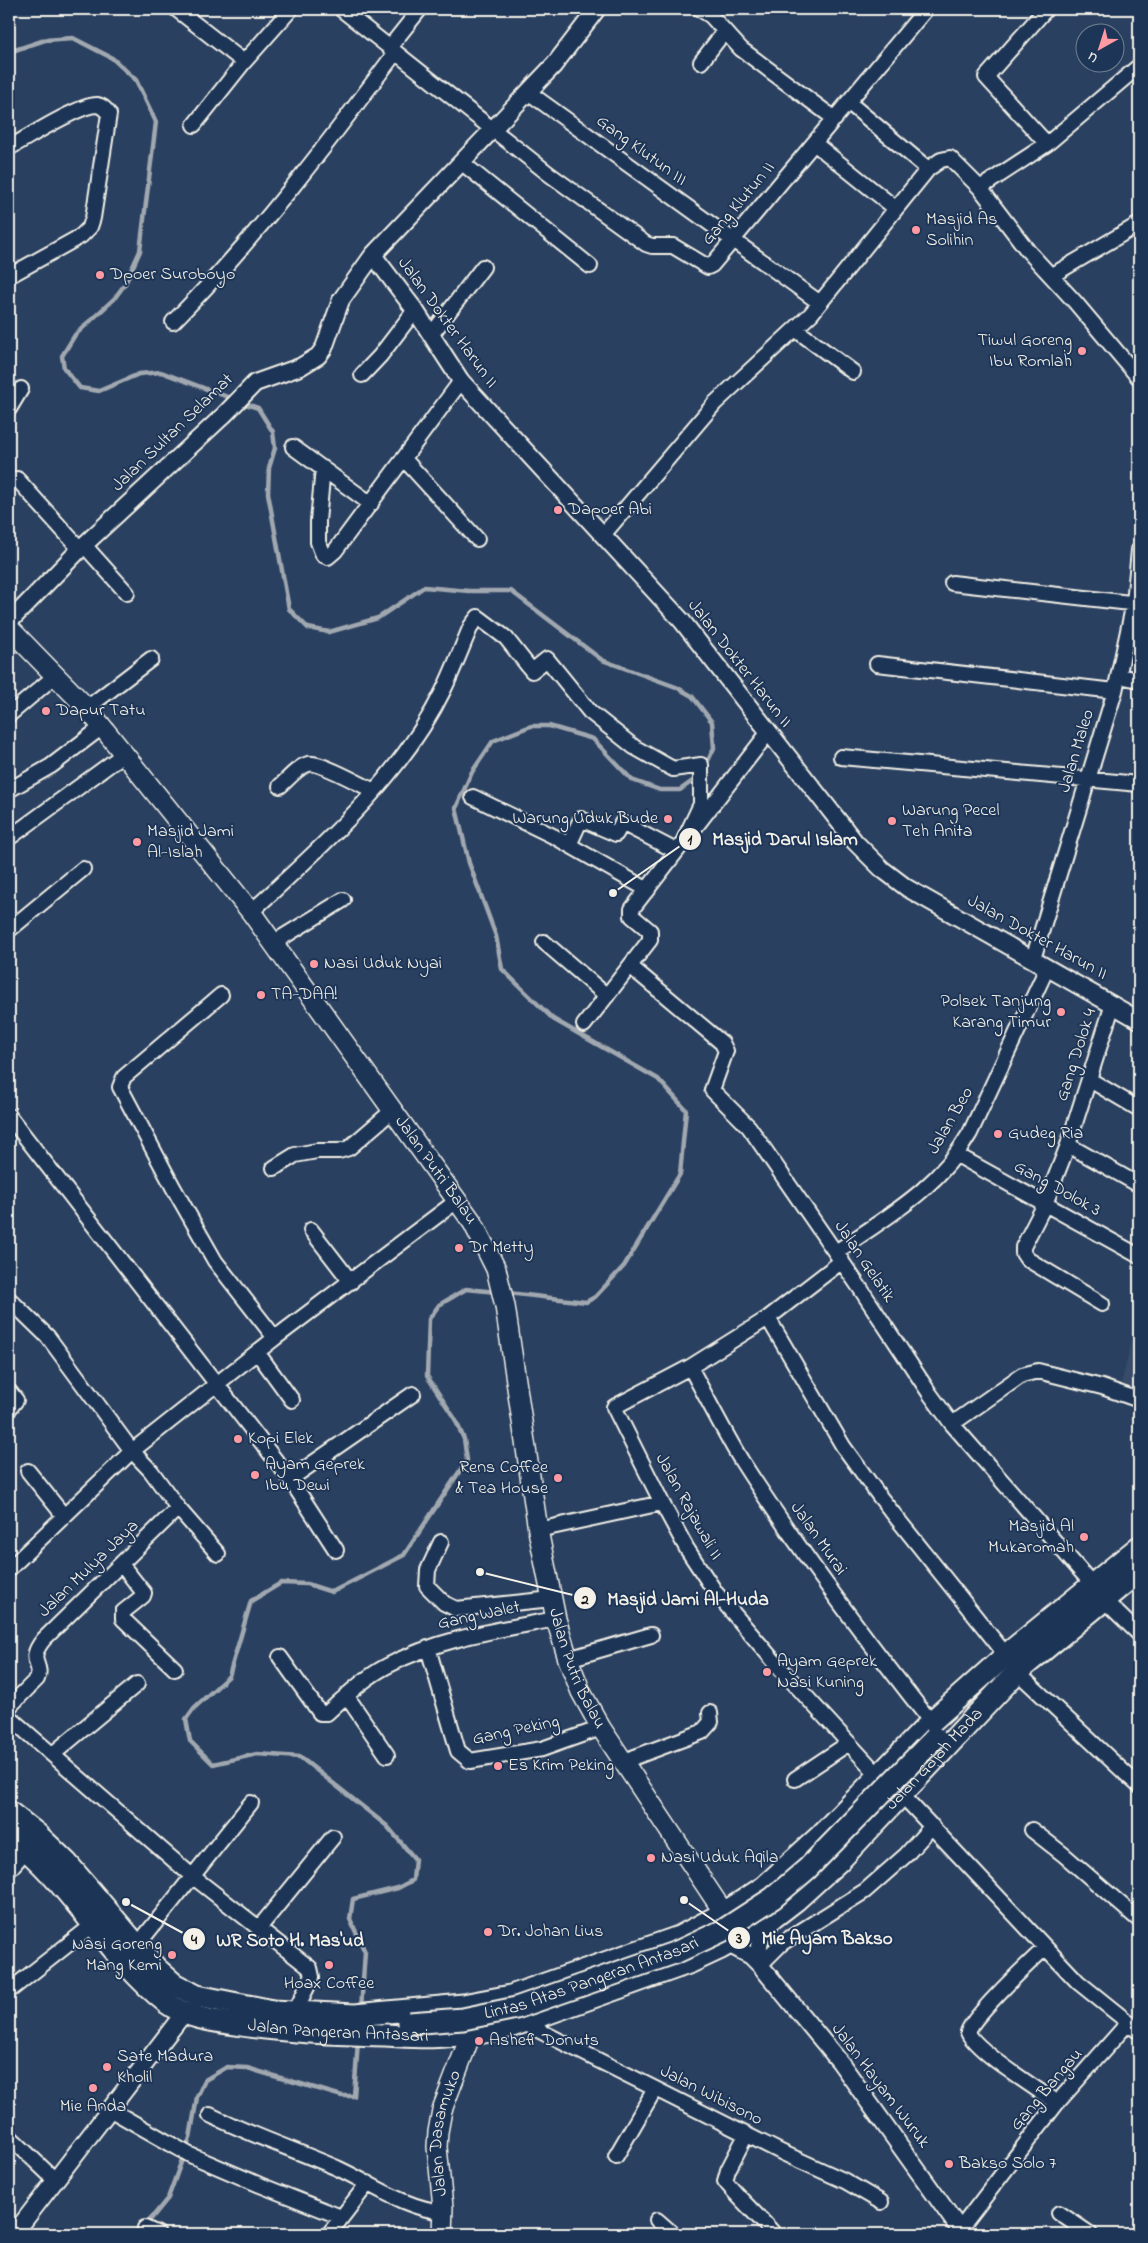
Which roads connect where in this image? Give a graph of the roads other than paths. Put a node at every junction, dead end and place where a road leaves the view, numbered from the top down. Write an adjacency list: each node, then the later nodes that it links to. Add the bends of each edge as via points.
1 (176, 9): 11 (street)
2 (291, 9): 11 (street)
3 (341, 9): 10 (street)
4 (420, 9): 10 (street)
5 (597, 9): 14 (street, Jalan Sultan Selamat, via 554,65)
6 (700, 9): 9 (street)
7 (926, 9): 15 (street, Gang Klutun II)
8 (1046, 9): 20 (street, via 986,77)
9 (724, 32): 12 (street); 16 (street, via 741,49)
10 (392, 50): 18 (street); 35 (street, via 336,132 207,288)
11 (244, 62): 17 (street)
12 (701, 62)
13 (1139, 66): 20 (street)
14 (528, 92): 18 (street, Jalan Sultan Selamat); 27 (street, Gang Klutun III)
15 (848, 102): 16 (street, Gang Klutun II); 23 (street)
16 (835, 119): 19 (street, Gang Klutun II)
17 (194, 126)
18 (492, 128): 22 (street, Jalan Sultan Selamat); 27 (street, Gang Klutun II, via 646,244 673,246 710,267)
19 (814, 143): 25 (street); 27 (street, Gang Klutun II)
20 (1047, 144): 24 (street)
21 (9, 148): 31 (street, via 83,108 102,106 110,114 90,227 81,236)
22 (461, 162): 28 (street, Jalan Sultan Selamat); 29 (street)
23 (928, 169): 24 (street, via 940,160 950,158); 25 (street)
24 (980, 188): 32 (street)
25 (896, 208): 33 (street)
26 (1139, 224): 32 (street)
27 (733, 238): 33 (street, Gang Klutun III)
28 (373, 255): 34 (street, Jalan Dokter Harun II); 51 (street, Jalan Sultan Selamat, via 341,300 324,348 318,356 300,367 255,383)
29 (590, 266)
30 (483, 267): 37 (street)
31 (9, 276)
32 (1051, 276): 40 (street)
33 (820, 303): 36 (street)
34 (415, 310): 37 (street, Jalan Dokter Harun II); 39 (street)
35 (173, 322)
36 (796, 329): 38 (street); 49 (street, via 714,403)
37 (431, 335): 41 (street, Jalan Dokter Harun II)
38 (853, 372)
39 (362, 375)
40 (1139, 378)
41 (461, 381): 45 (street); 49 (street, Jalan Dokter Harun II)
42 (21, 390): 43 (street)
43 (9, 408)
44 (293, 447): 46 (street)
45 (404, 459): 48 (street); 50 (street)
46 (323, 468): 48 (street); 48 (street, via 318,521 318,542 323,555 328,558 332,555)
47 (17, 479): 51 (street)
48 (371, 504)
49 (603, 535): 67 (street, Jalan Dokter Harun II, via 682,621)
50 (477, 539)
51 (82, 547): 54 (street); 56 (street, Jalan Sultan Selamat)
52 (1139, 550): 55 (street, Jalan Maleo)
53 (952, 583): 55 (street)
54 (128, 593)
55 (1137, 604): 61 (street, Jalan Maleo)
56 (9, 622)
57 (9, 628): 60 (main road, Jalan Putri Balau)
58 (151, 659): 64 (street)
59 (878, 664): 63 (street)
60 (56, 675): 64 (main road, Jalan Putri Balau); 65 (street)
61 (1118, 676): 62 (street); 63 (street, Jalan Maleo)
62 (1139, 680)
63 (1115, 691): 70 (street, Jalan Maleo)
64 (87, 708): 66 (main road, Jalan Putri Balau)
65 (9, 715)
66 (102, 727): 68 (main road, Jalan Putri Balau); 73 (street, via 51,766)
67 (768, 733): 78 (street); 86 (street, Jalan Dokter Harun II, via 855,842 882,869 907,888)
68 (124, 754): 76 (street); 82 (main road, Jalan Putri Balau)
69 (841, 756): 70 (street)
70 (1087, 780): 71 (street); 86 (street, Jalan Maleo)
71 (1139, 784)
72 (280, 786): 74 (street, via 303,766 312,764)
73 (9, 790)
74 (374, 791): 78 (street, via 398,762 436,704 478,617 506,638 532,671 547,659 590,712 644,754 673,769 701,764 701,804); 82 (street, via 334,835)
75 (473, 797): 77 (street)
76 (9, 838)
77 (569, 845): 78 (street, via 581,819 616,834 622,823); 80 (street)
78 (680, 846): 80 (street)
79 (82, 869): 83 (street)
80 (648, 890): 87 (street, via 630,912 650,931 650,940)
81 (343, 900): 85 (street)
82 (251, 912): 85 (main road, Jalan Putri Balau)
83 (9, 930)
84 (544, 942): 90 (street)
85 (273, 943): 96 (main road, Jalan Putri Balau)
86 (1033, 959): 88 (street, Jalan Dokter Harun II)
87 (630, 966): 90 (street); 106 (street, Jalan Gelatik, via 722,1043 726,1051 712,1086 715,1094 749,1127)
88 (1047, 968): 91 (street, Jalan Dokter Harun II); 99 (street, Jalan Beo)
89 (221, 994): 111 (street, via 124,1077 120,1087 215,1261)
90 (607, 996): 93 (street)
91 (1113, 1004): 92 (street, Jalan Dokter Harun II); 94 (street, Gang Dolok 4)
92 (1139, 1020)
93 (584, 1025)
94 (1090, 1080): 95 (street); 98 (street, Gang Dolok 4)
95 (1139, 1109)
96 (392, 1111): 100 (street, via 349,1148 295,1156); 102 (main road, Jalan Putri Balau)
97 (9, 1116): 114 (street)
98 (1068, 1144): 101 (street); 103 (street, Gang Dolok 4)
99 (958, 1155): 103 (street, Gang Dolok 3); 106 (street, Jalan Beo, via 919,1195)
100 (274, 1168)
101 (1139, 1185)
102 (458, 1200): 107 (street); 128 (main road, Jalan Putri Balau, via 483,1240 496,1269 505,1306)
103 (1045, 1204): 105 (street, Gang Dolok 3); 109 (street, Gang Dolok 4, via 1026,1239 1023,1253 1027,1259)
104 (311, 1230): 107 (street)
105 (1139, 1256)
106 (839, 1257): 110 (street, Jalan Beo); 121 (street, Jalan Gelatik)
107 (351, 1282): 111 (street)
108 (9, 1300): 122 (street, via 48,1336)
109 (1102, 1304)
110 (768, 1318): 113 (street, Jalan Beo); 144 (street, via 843,1446 880,1498)
111 (275, 1338): 112 (street)
112 (256, 1352): 114 (street); 117 (street)
113 (690, 1367): 119 (street, Jalan Beo); 153 (street, Jalan Murai, via 740,1459 792,1536)
114 (216, 1382): 122 (street); 124 (street)
115 (9, 1391): 120 (street, via 16,1400)
116 (413, 1394): 124 (street)
117 (292, 1400)
118 (1139, 1400): 121 (street, via 1102,1387 1038,1371 1030,1372)
119 (614, 1407): 125 (street, Jalan Rajawali II)
120 (9, 1409)
121 (952, 1424): 136 (street, Jalan Gelatik)
122 (132, 1451): 126 (street); 127 (street)
123 (28, 1471): 127 (street)
124 (290, 1479): 131 (street)
125 (662, 1503): 128 (street); 154 (street, Jalan Rajawali II, via 716,1593)
126 (178, 1508): 132 (street); 133 (street, Jalan Mulya Jaya)
127 (64, 1516): 134 (street)
128 (538, 1530): 137 (main road, Jalan Putri Balau)
129 (441, 1542): 137 (street, via 428,1570 427,1586 444,1604 456,1608)
130 (1139, 1547): 136 (main road, Jalan Gajah Mada)
131 (336, 1550)
132 (218, 1554)
133 (120, 1564): 145 (street, via 144,1593 123,1612 123,1620); 148 (street, Jalan Mulya Jaya, via 35,1649 39,1675)
134 (9, 1569)
135 (1139, 1571): 136 (main road, Jalan Gajah Mada)
136 (1099, 1593): 139 (street, Jalan Gelatik); 144 (main road, Jalan Gajah Mada)
137 (552, 1599): 138 (main road, Jalan Putri Balau)
138 (556, 1619): 141 (street, Gang Walet, via 448,1640); 143 (main road, Jalan Putri Balau)
139 (1139, 1634)
140 (650, 1635): 143 (street)
141 (428, 1648): 147 (street, Gang Walet, via 386,1666); 152 (street, Gang Peking, via 458,1751 470,1761 542,1749)
142 (280, 1657): 147 (street, Gang Walet, via 320,1713 327,1714)
143 (568, 1659): 152 (main road, Jalan Putri Balau, via 581,1692)
144 (1012, 1664): 151 (main road, Jalan Gajah Mada); 153 (main road, Jalan Gajah Mada, via 954,1702); 160 (street)
145 (175, 1669)
146 (137, 1684): 155 (street)
147 (346, 1695): 156 (street)
148 (9, 1707)
149 (710, 1713): 157 (street, via 711,1722 702,1732)
150 (9, 1716): 155 (street)
151 (971, 1720): 153 (main road, Lintas Atas Pangeran Antasari); 161 (main road, Jalan Gajah Mada)
152 (601, 1728): 157 (main road, Jalan Putri Balau)
153 (936, 1730): 158 (main road, Jalan Gajah Mada); 190 (main road, Lintas Atas Pangeran Antasari, bridge, via 802,1874 774,1898 722,1931 677,1952 516,2008 463,2020)
154 (848, 1743): 158 (street, Jalan Rajawali II); 159 (street)
155 (53, 1754): 171 (street)
156 (387, 1755)
157 (624, 1761): 174 (main road, Jalan Putri Balau)
158 (879, 1776): 169 (main road, Jalan Gajah Mada)
159 (795, 1778)
160 (1139, 1786)
161 (902, 1795): 164 (street); 172 (main road, Jalan Gajah Mada)
162 (251, 1803): 171 (street)
163 (9, 1812): 180 (main road, Jalan Pangeran Antasari, via 59,1854)
164 (932, 1826): 181 (street); 183 (street, via 906,1855 865,1891 782,1943)
165 (1032, 1830): 176 (street)
166 (9, 1836): 168 (main road, Jalan Pangeran Antasari)
167 (333, 1837): 178 (street)
168 (26, 1849): 170 (street); 177 (main road, Jalan Pangeran Antasari)
169 (795, 1861): 172 (main road, via 790,1874 793,1881 803,1886); 173 (main road, Jalan Gajah Mada)
170 (9, 1870)
171 (192, 1876): 178 (street); 180 (street)
172 (815, 1883): 175 (main road, Jalan Gajah Mada)
173 (764, 1887): 174 (main road, Jalan Gajah Mada); 175 (main road, via 778,1885 786,1890 788,1900)
174 (724, 1913): 182 (main road, Jalan Pangeran Antasari, via 679,1937)
175 (776, 1915): 179 (main road, Jalan Gajah Mada); 183 (street, via 758,1941)
176 (1139, 1920)
177 (94, 1924): 186 (street); 188 (main road, Jalan Pangeran Antasari, via 140,1978 167,2003)
178 (258, 1928): 189 (street, via 312,1970 312,1977)
179 (728, 1944): 183 (street, Jalan Hayam Wuruk, via 751,1956); 185 (main road, Jalan Pangeran Antasari, via 709,1955)
180 (136, 1947): 189 (main road, Jalan Pangeran Antasari, via 174,1984 197,1996)
181 (1044, 1948): 192 (street, via 1078,1982); 195 (street, via 968,2032 972,2040 992,2056)
182 (624, 1956): 184 (main road, Jalan Pangeran Antasari); 185 (main road, via 615,1967 615,1975 623,1983)
183 (760, 1965): 208 (street, Jalan Hayam Wuruk, via 840,2062)
184 (593, 1967): 187 (main road, via 606,1968 614,1976 613,1985); 190 (main road, Jalan Pangeran Antasari, via 490,2001)
185 (636, 1983): 187 (main road, Jalan Pangeran Antasari)
186 (9, 1991)
187 (603, 1996): 191 (main road, Jalan Pangeran Antasari)
188 (184, 2013): 190 (main road, Jalan Pangeran Antasari, via 208,2020 277,2030); 196 (street)
189 (294, 2014): 190 (main road, Jalan Pangeran Antasari)
190 (379, 2024): 193 (main road, Jalan Pangeran Antasari, via 432,2037)
191 (524, 2024): 193 (main road, Jalan Pangeran Antasari); 194 (street, Jalan Wibisono)
192 (1134, 2027): 195 (street, Gang Bangau)
193 (471, 2034): 204 (main road, Jalan Dasamuko, via 442,2110 437,2147)
194 (655, 2089): 198 (street, Jalan Wibisono); 200 (street)
195 (1057, 2103): 208 (street, Gang Bangau)
196 (111, 2110): 201 (street); 206 (street, via 190,2155)
197 (210, 2115): 202 (street)
198 (746, 2134): 203 (street, Jalan Wibisono, via 845,2181); 213 (street, via 725,2181)
199 (9, 2136): 201 (street)
200 (616, 2156)
201 (56, 2180): 209 (street)
202 (368, 2183): 204 (street, via 426,2210); 206 (street)
203 (881, 2202)
204 (443, 2212): 211 (main road, Jalan Dasamuko)
205 (1059, 2213): 214 (street)
206 (341, 2217): 210 (street)
207 (657, 2220): 212 (street)
208 (962, 2232)
209 (14, 2234)
210 (329, 2234)
211 (442, 2234)
212 (674, 2234)
213 (774, 2234)
214 (1090, 2234)

